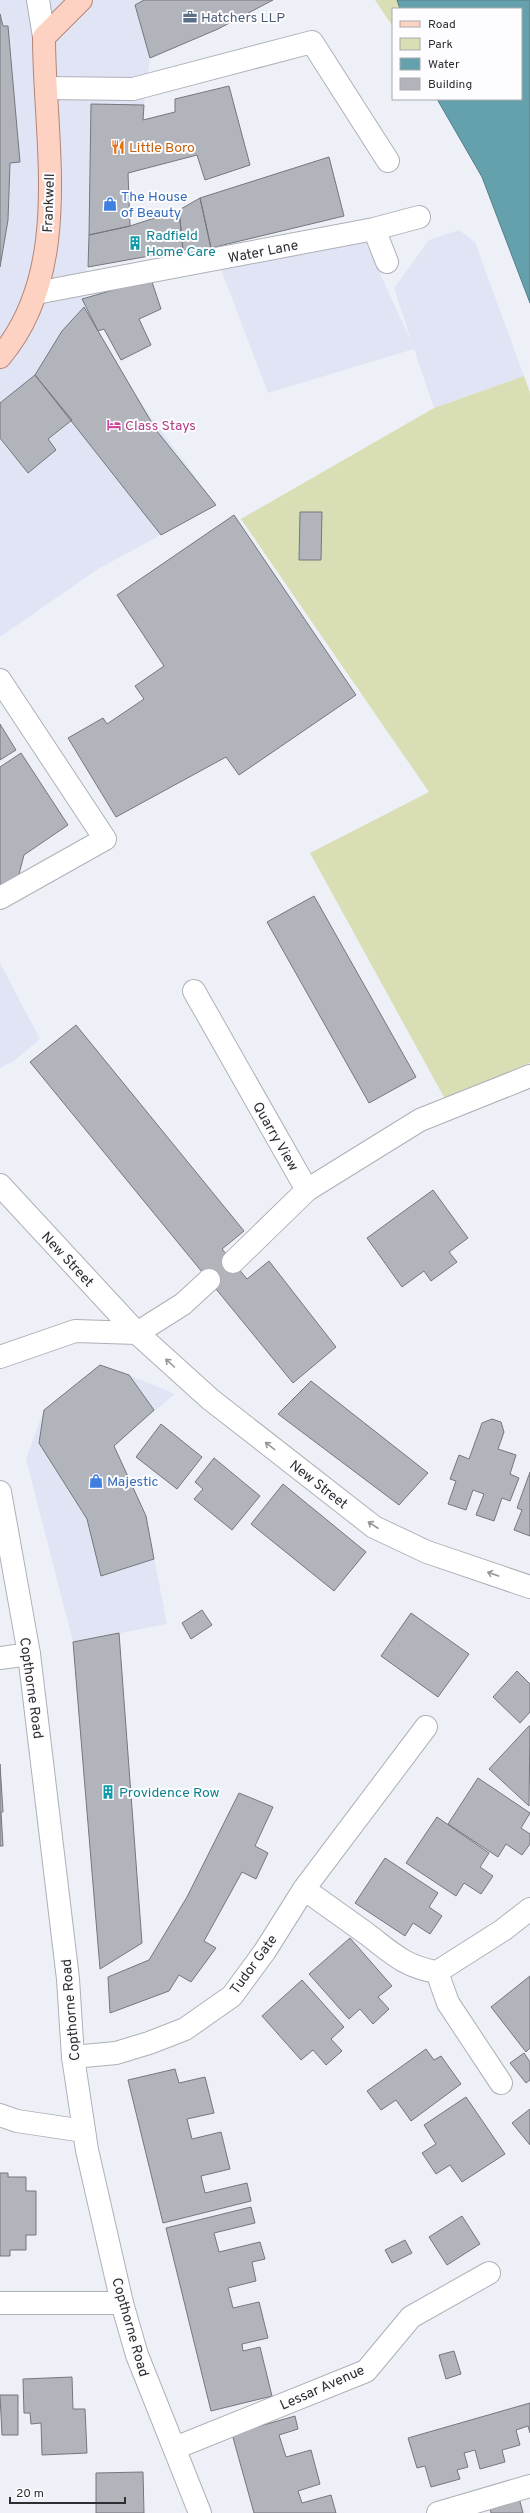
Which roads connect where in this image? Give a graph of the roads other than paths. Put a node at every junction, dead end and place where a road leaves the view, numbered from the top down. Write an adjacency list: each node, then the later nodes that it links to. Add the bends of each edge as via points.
1 (38, 0): 3 (street, Frankwell)
2 (81, 0): 3 (main road)
3 (44, 37): 4 (main road, Frankwell)
4 (46, 88): 5 (street, via 133,89 312,42); 9 (main road, Frankwell, via 50,175 47,241)
5 (388, 161)
6 (419, 217): 7 (street, Water Lane)
7 (374, 229): 8 (street); 9 (street, Water Lane)
8 (387, 262)
9 (36, 293): 10 (main road, Frankwell, via 14,342)
10 (0, 358)
11 (0, 680): 12 (street, via 105,839)
12 (0, 898)
13 (194, 991): 16 (street, Quarry View)
14 (530, 1076): 16 (street, via 420,1120)
15 (0, 1185): 19 (street, New Street)
16 (308, 1190): 17 (street)
17 (233, 1262)
18 (209, 1280): 19 (street, via 183,1304)
19 (137, 1333): 20 (street, via 75,1331); 22 (street, New Street, one-way to 19, via 427,1552 374,1527 210,1399)
20 (0, 1357)
21 (0, 1492): 23 (street, Copthorne Road)
22 (530, 1587)
23 (29, 1654): 24 (street); 29 (street, Copthorne Road, via 68,1979)
24 (0, 1658)
25 (426, 1727): 26 (street, Tudor Gate)
26 (304, 1889): 28 (street, via 394,1956 418,1969); 29 (street, Tudor Gate, via 265,1952 232,1996 185,2029 149,2043 116,2053)
27 (530, 1909): 28 (street, via 503,1930)
28 (437, 1972): 30 (street, via 448,2003)
29 (74, 2057): 32 (street, Copthorne Road)
30 (501, 2083)
31 (0, 2115): 32 (street, via 17,2121)
32 (84, 2131): 35 (street, Copthorne Road)
33 (489, 2273): 36 (street, Lessar Avenue, via 411,2317 366,2371)
34 (0, 2303): 35 (street)
35 (122, 2303): 36 (street, Copthorne Road, via 154,2400)
36 (176, 2448): 38 (street, Copthorne Road)
37 (530, 2486): 39 (street)
38 (200, 2513)
39 (438, 2513)

